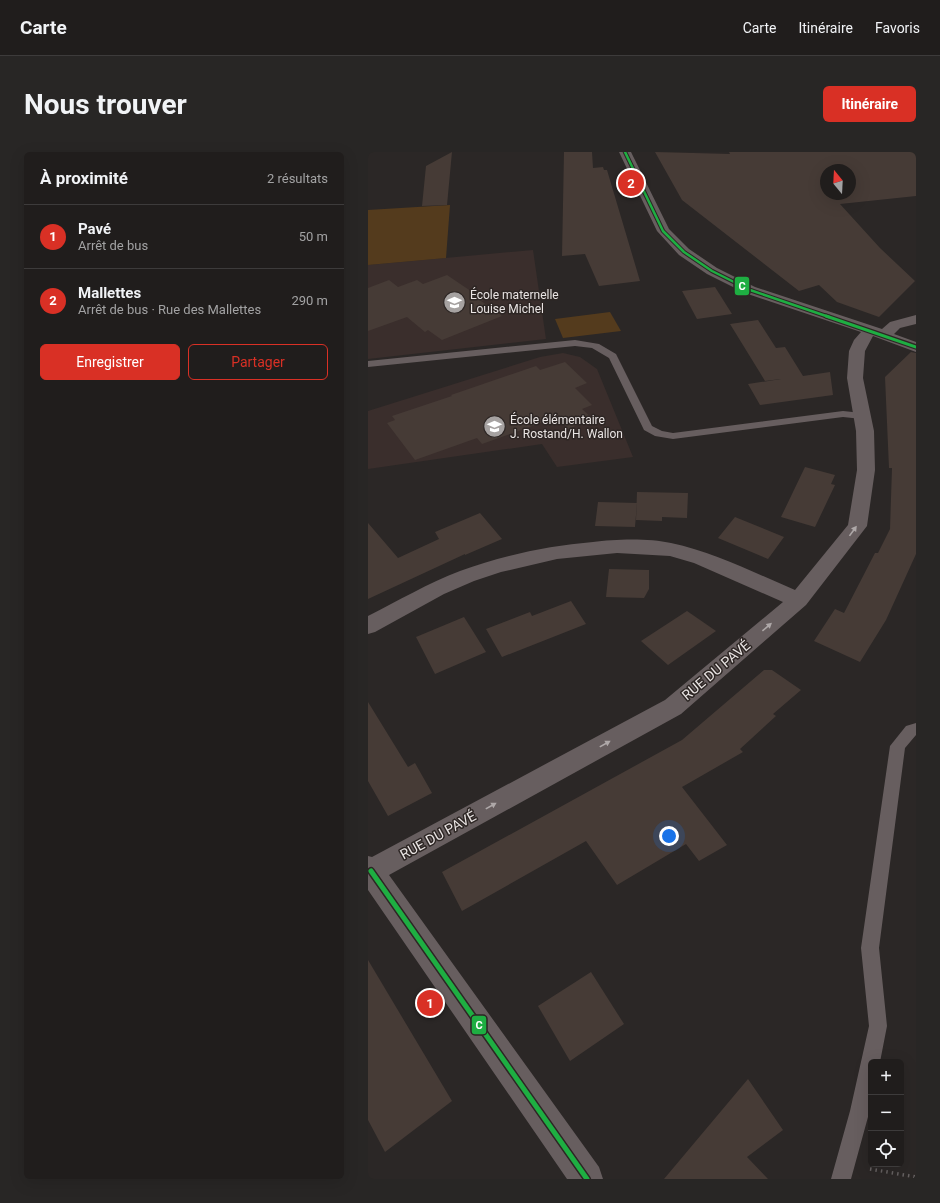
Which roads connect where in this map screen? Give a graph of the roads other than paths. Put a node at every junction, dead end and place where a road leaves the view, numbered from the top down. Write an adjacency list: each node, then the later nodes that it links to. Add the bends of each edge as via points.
1 (625, 152): 3 (street, via 658,224 684,252 712,271 750,290)
2 (916, 319): 3 (street)
3 (877, 332): 4 (street); 6 (street, RUE DU PAVÉ, via 862,340 857,351 855,378)
4 (916, 347)
5 (368, 364): 6 (lane, via 575,343 590,344 604,348 613,356 648,428 659,434 673,436 843,414)
6 (862, 416): 7 (street, RUE DU PAVÉ, one-way to 6, via 857,526 866,470)
7 (799, 600): 8 (street, via 701,558 670,549 617,546 557,552 486,570 437,589); 10 (street, RUE DU PAVÉ, one-way to 7, via 673,707)
8 (368, 626)
9 (916, 729): 11 (lane, via 911,730 898,746 870,948 878,1026)
10 (369, 871): 12 (street)
11 (844, 1172)
12 (587, 1179)

